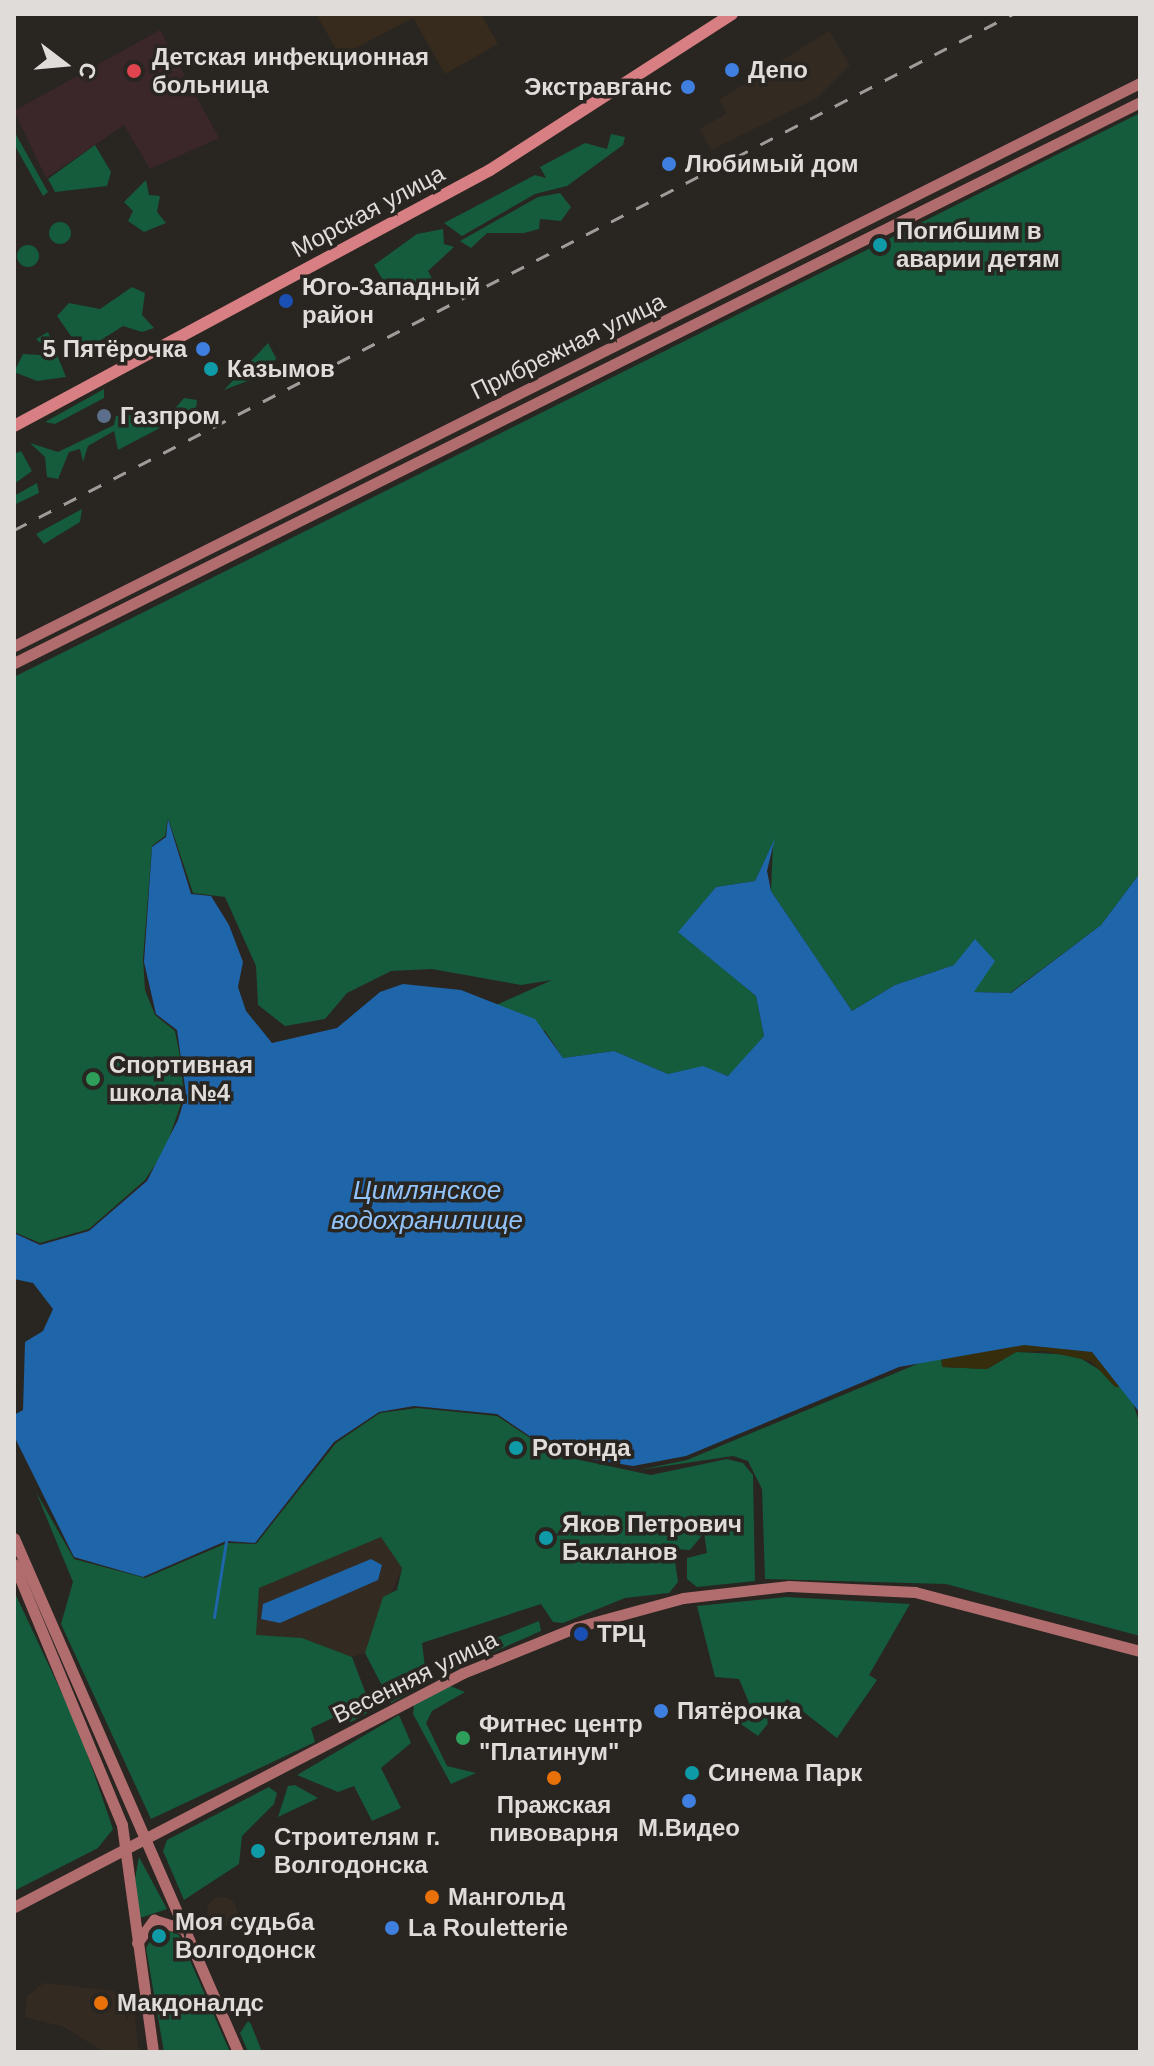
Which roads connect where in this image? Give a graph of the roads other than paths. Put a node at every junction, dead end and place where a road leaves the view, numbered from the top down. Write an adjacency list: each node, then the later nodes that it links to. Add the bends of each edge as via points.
1 (732, 14): 4 (main road, Морская улица, via 490,170)
2 (1140, 83): 5 (main road, Прибрежная улица)
3 (1140, 102): 6 (main road, Прибрежная улица)
4 (14, 426)
5 (14, 646)
6 (14, 663)
7 (14, 1538): 10 (main road)
8 (14, 1564): 11 (main road, via 111,1789)
9 (1140, 1651): 10 (main road, Весенняя улица, via 915,1592 789,1586 683,1598 577,1627 463,1673)
10 (145, 1840): 11 (main road, Весенняя улица); 13 (main road)
11 (122, 1852): 12 (main road, Весенняя улица); 14 (main road)
12 (14, 1907)
13 (185, 1930): 14 (main road, via 154,1920); 16 (main road)
14 (136, 1945): 15 (main road)
15 (153, 2052)
16 (238, 2052)

